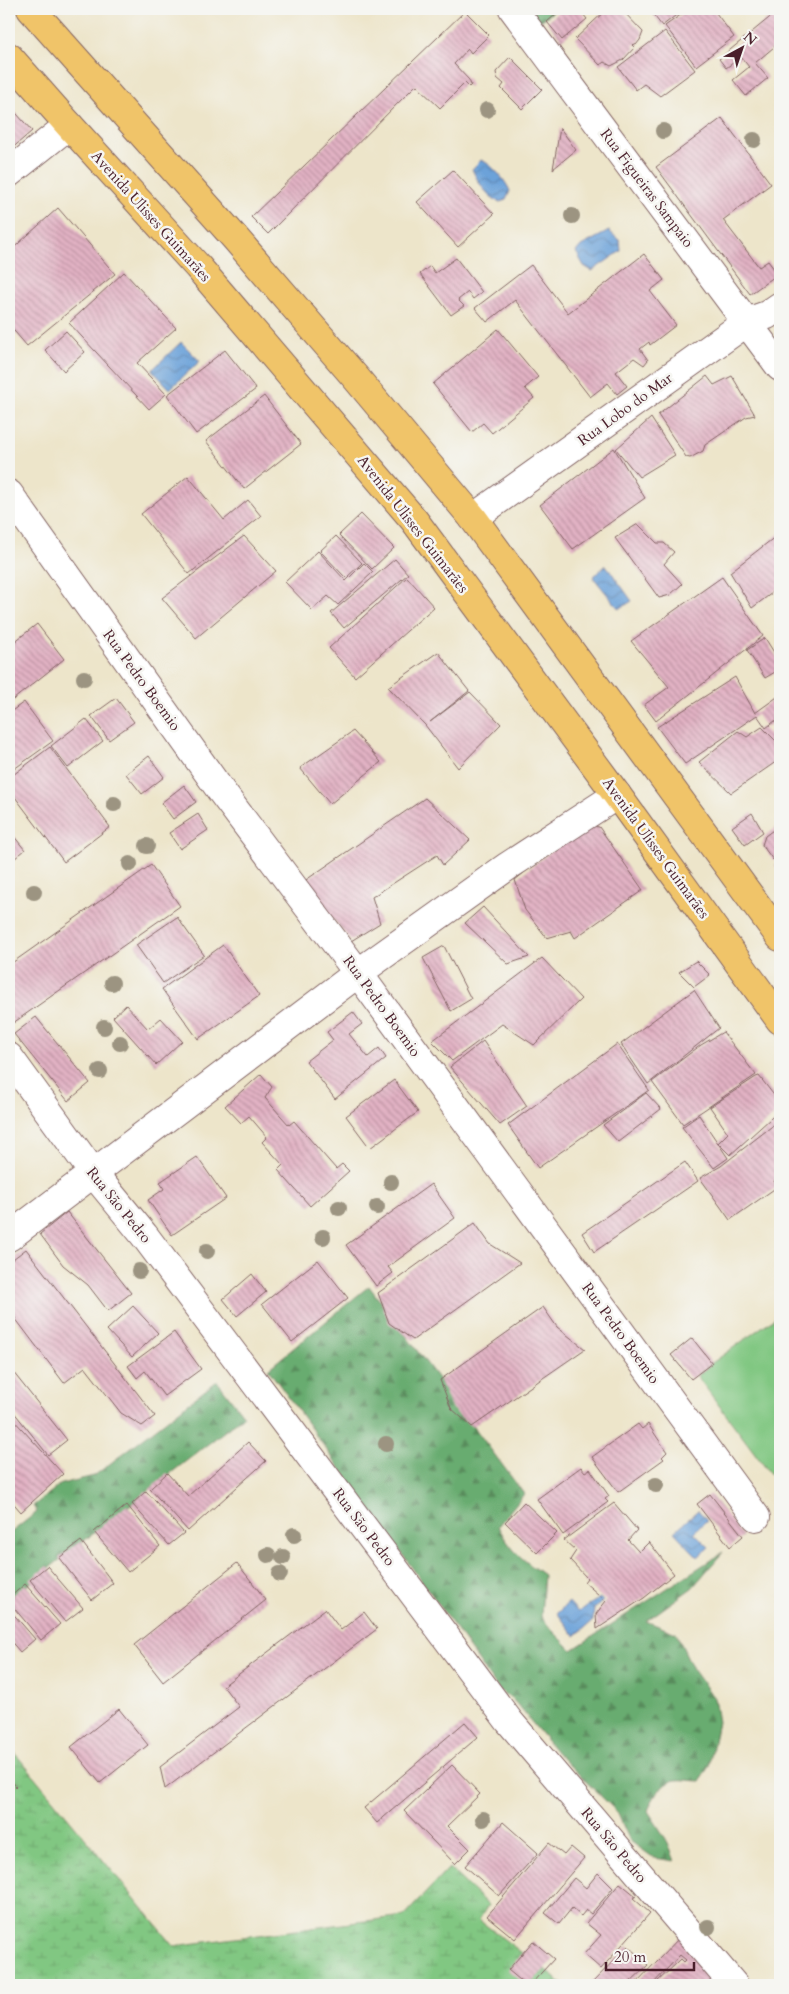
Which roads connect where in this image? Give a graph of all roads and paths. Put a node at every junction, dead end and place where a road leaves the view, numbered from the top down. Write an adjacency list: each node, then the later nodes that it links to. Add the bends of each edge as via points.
1 (31, 9): 10 (main road, via 242,245)
2 (513, 9): 7 (street, Rua Figueiras Sampaio)
3 (9, 57): 4 (main road, Avenida Ulisses Guimarães)
4 (69, 126): 5 (street); 11 (main road, Avenida Ulisses Guimarães, via 198,267 414,520)
5 (9, 173)
6 (780, 306): 7 (street, Rua Lobo do Mar)
7 (747, 322): 8 (street, Rua Figueiras Sampaio); 10 (street, Rua Lobo do Mar)
8 (780, 367)
9 (9, 494): 13 (street, Rua Pedro Boemio, via 221,791)
10 (473, 518): 12 (main road)
11 (617, 795): 13 (street, via 508,866); 14 (main road, Avenida Ulisses Guimarães)
12 (780, 936)
13 (358, 973): 16 (street); 18 (street, Rua Pedro Boemio)
14 (780, 1020)
15 (9, 1057): 16 (street, Rua São Pedro)
16 (94, 1174): 17 (street); 19 (street, Rua São Pedro, via 150,1243 509,1721)
17 (9, 1237)
18 (756, 1517)
19 (734, 1985)

